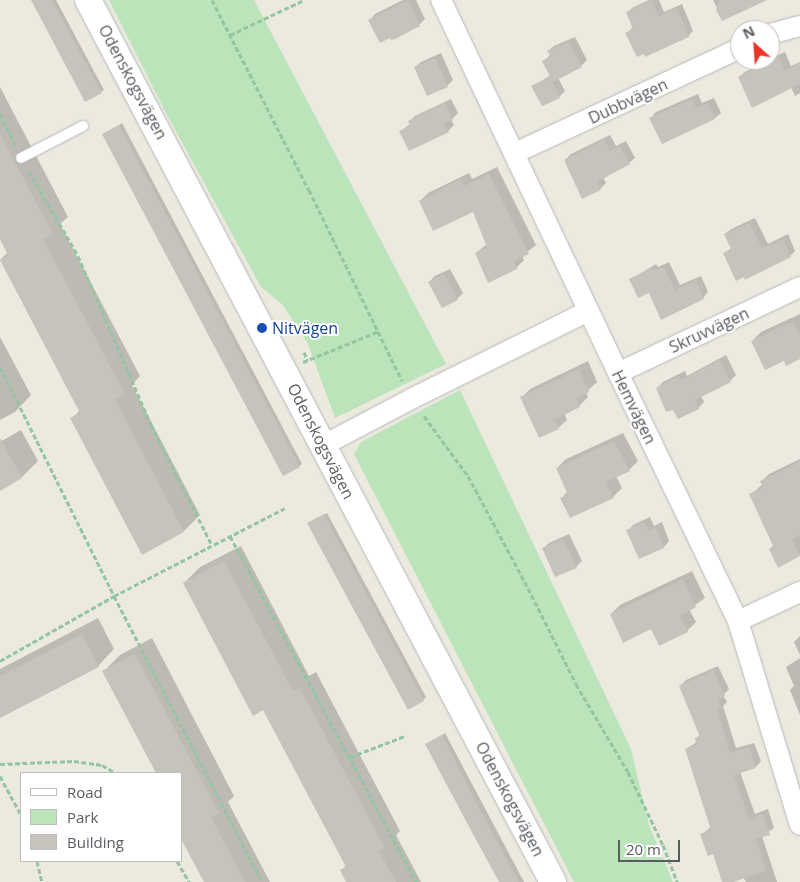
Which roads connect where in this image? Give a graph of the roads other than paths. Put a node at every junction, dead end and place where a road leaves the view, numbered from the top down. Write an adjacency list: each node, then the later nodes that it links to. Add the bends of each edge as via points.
1 (88, 0): 12 (street, Odenskogsvägen, via 295,365)
2 (442, 0): 7 (street, Hemvägen)
3 (800, 26): 4 (street)
4 (780, 31)
5 (730, 53): 7 (street, Dubbvägen)
6 (83, 126): 8 (lane)
7 (515, 153): 10 (street, Hemvägen)
8 (21, 158)
9 (800, 287): 11 (street, Skruvvägen)
10 (588, 311): 11 (street, Hemvägen); 12 (street)
11 (618, 374): 14 (street, Hemvägen)
12 (322, 446): 16 (street, Odenskogsvägen)
13 (800, 592): 14 (street)
14 (738, 621): 15 (street, Hemvägen)
15 (800, 825)
16 (553, 882)

